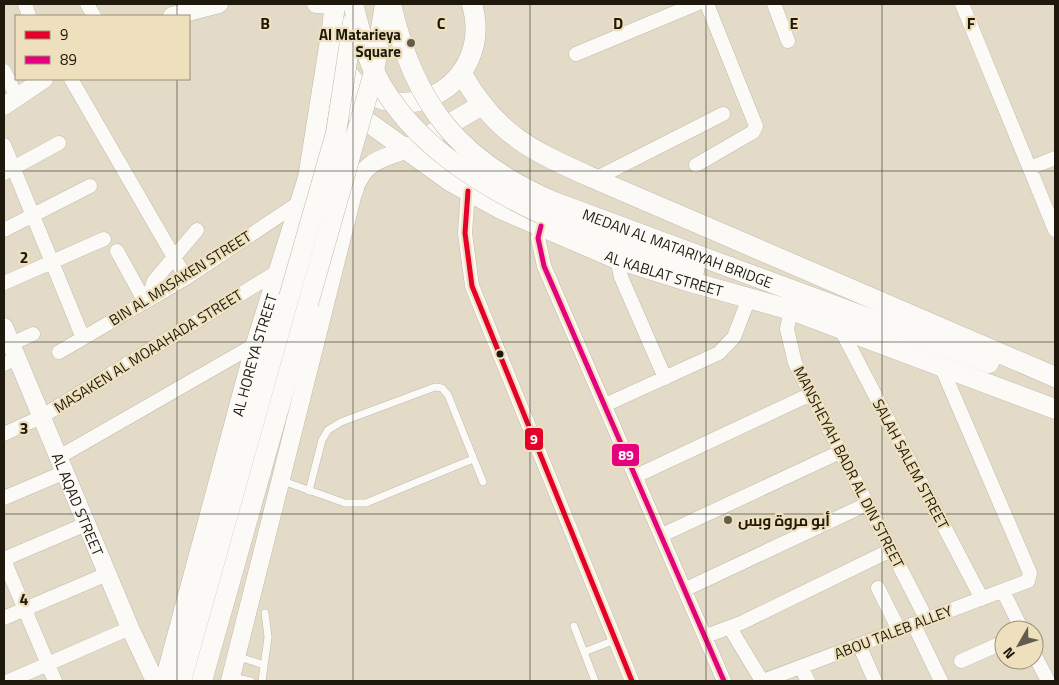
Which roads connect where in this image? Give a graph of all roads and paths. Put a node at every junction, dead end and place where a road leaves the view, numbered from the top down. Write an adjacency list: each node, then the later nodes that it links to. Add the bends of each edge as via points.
1 (87, 4): 12 (street)
2 (219, 4): 13 (street)
3 (316, 4): 11 (street)
4 (385, 4): 53 (main road, bridge, via 374,72)
5 (391, 4): 39 (main road, MEDAN AL MATARIYAH BRIDGE, bridge, via 406,57 434,112 474,154 498,174 524,189)
6 (472, 4): 19 (main road, via 476,40)
7 (696, 4): 17 (street)
8 (707, 4): 29 (street, via 756,126 753,132)
9 (774, 4): 15 (street)
10 (962, 4): 30 (street)
11 (345, 5): 14 (main road, AL HOREYA STREET); 39 (main road, MEDAN AL MATARIYAH BRIDGE, bridge, via 375,73 416,130 466,172 516,202); 53 (main road, bridge, via 350,51 336,133)
12 (93, 15)
13 (176, 15)
14 (332, 28): 16 (main road); 32 (main road, AL HOREYA STREET)
15 (788, 41)
16 (336, 54): 19 (main road, via 356,84 376,96 400,102 423,100 444,90); 27 (main road, AL KABLAT STREET, via 336,79 348,105 360,118)
17 (576, 54)
18 (4, 71): 22 (street)
19 (462, 74): 23 (main road)
20 (42, 80): 22 (street)
21 (72, 80): 45 (street)
22 (10, 101)
23 (482, 105): 27 (main road); 33 (main road, via 506,131 527,147)
24 (723, 114): 33 (street)
25 (59, 143): 31 (street)
26 (4, 145): 31 (street)
27 (405, 150): 35 (street, via 368,165); 36 (main road, AL KABLAT STREET)
28 (1055, 158): 30 (street)
29 (696, 165)
30 (1030, 168): 42 (street)
31 (9, 170): 38 (street)
32 (308, 178): 35 (main road, via 323,167 336,167 347,173); 37 (main road, AL HOREYA STREET)
33 (595, 180): 64 (main road)
34 (90, 186): 38 (street)
35 (354, 189): 75 (street)
36 (468, 191): 39 (main road, AL KABLAT STREET); 99 (street, via 465,233 472,286)
37 (300, 202): 48 (main road, AL HOREYA STREET); 49 (street, BIN AL MASAKEN STREET)
38 (33, 214): 40 (street); 47 (street)
39 (548, 215): 46 (main road, AL KABLAT STREET); 51 (main road, MEDAN AL MATARIYAH BRIDGE, via 688,268); 65 (main road, MEDAN AL MATARIYAH BRIDGE); 67 (street, via 538,238 544,266)
40 (4, 230)
41 (197, 230): 45 (street)
42 (1055, 230)
43 (104, 239): 47 (street)
44 (117, 251): 52 (street)
45 (174, 258): 49 (street); 52 (street, via 154,281)
46 (617, 259): 51 (main road, AL KABLAT STREET); 63 (street, via 621,278)
47 (52, 262): 50 (street); 58 (street)
48 (280, 270): 59 (main road, AL HOREYA STREET); 69 (street, MASAKEN AL MOAAHADA STREET)
49 (186, 278): 52 (street, BIN AL MASAKEN STREET)
50 (4, 283)
51 (741, 295): 54 (main road, AL KABLAT STREET); 63 (street, via 738,330 729,345 719,353)
52 (146, 301): 58 (street, BIN AL MASAKEN STREET)
53 (299, 301): 113 (main road); 114 (main road)
54 (791, 310): 56 (main road, AL KABLAT STREET); 66 (street, MANSHEYAH BADR AL DIN STREET, via 787,329 789,344)
55 (4, 327): 61 (street, AL AQAD STREET)
56 (840, 328): 62 (main road, AL KABLAT STREET); 88 (street, SALAH SALEM STREET)
57 (33, 334): 61 (street)
58 (83, 338): 60 (street, BIN AL MASAKEN STREET)
59 (256, 344): 73 (street); 112 (main road, AL HOREYA STREET)
60 (59, 352)
61 (10, 355): 69 (street, AL AQAD STREET)
62 (941, 366): 68 (main road, AL KABLAT STREET); 87 (street, ABOU TALEB ALLEY, via 1030,573 1028,581)
63 (665, 378): 67 (street)
64 (1055, 378)
65 (1055, 384)
66 (811, 394): 71 (street, MANSHEYAH BADR AL DIN STREET); 74 (street)
67 (605, 405): 74 (street)
68 (1055, 409)
69 (41, 417): 70 (street, MASAKEN AL MOAAHADA STREET); 73 (street, AL AQAD STREET)
70 (4, 434)
71 (840, 452): 79 (street, MANSHEYAH BADR AL DIN STREET); 81 (street)
72 (473, 459): 76 (lane); 77 (lane, via 366,503 345,503); 77 (lane, via 448,395 442,388 435,387 341,422 328,430 322,440)
73 (62, 464): 78 (street); 80 (street, AL AQAD STREET)
74 (636, 476): 81 (street)
75 (280, 480): 77 (lane); 103 (street)
76 (483, 482)
77 (309, 491)
78 (4, 498)
79 (868, 504): 82 (street, MANSHEYAH BADR AL DIN STREET); 86 (street)
80 (86, 524): 83 (street); 84 (street, AL AQAD STREET)
81 (662, 535): 86 (street)
82 (891, 550): 93 (street, MANSHEYAH BADR AL DIN STREET); 96 (street)
83 (4, 559): 89 (street)
84 (107, 574): 89 (street); 95 (street, AL AQAD STREET)
85 (878, 588): 97 (street)
86 (686, 589): 98 (street)
87 (1003, 591): 88 (street, ABOU TALEB ALLEY); 92 (street)
88 (982, 599): 93 (street, ABOU TALEB ALLEY)
89 (25, 609): 91 (street); 105 (street)
90 (265, 613): 106 (lane, via 268,637)
91 (4, 618)
92 (1017, 620)
93 (920, 622): 97 (street, ABOU TALEB ALLEY); 123 (street, MANSHEYAH BADR AL DIN STREET)
94 (574, 626): 102 (lane)
95 (130, 628): 105 (street); 111 (street, AL AQAD STREET)
96 (730, 628): 98 (street); 120 (street)
97 (899, 630): 100 (street, ABOU TALEB ALLEY)
98 (706, 636): 119 (street)
99 (615, 640): 102 (lane); 118 (street)
100 (859, 645): 107 (street, ABOU TALEB ALLEY); 122 (street)
101 (994, 646): 104 (street)
102 (584, 652): 117 (lane)
103 (236, 656): 106 (lane); 108 (street)
104 (961, 661)
105 (48, 664): 109 (street); 110 (street)
106 (264, 666): 116 (lane)
107 (801, 667): 120 (street, ABOU TALEB ALLEY); 121 (street)
108 (230, 679): 115 (lane)
109 (9, 681)
110 (55, 681)
111 (155, 681)
112 (165, 681)
113 (181, 681)
114 (202, 681)
115 (251, 681)
116 (262, 681)
117 (595, 681)
118 (632, 681)
119 (724, 681)
120 (762, 681)
121 (808, 681)
122 (875, 681)
123 (941, 681)

